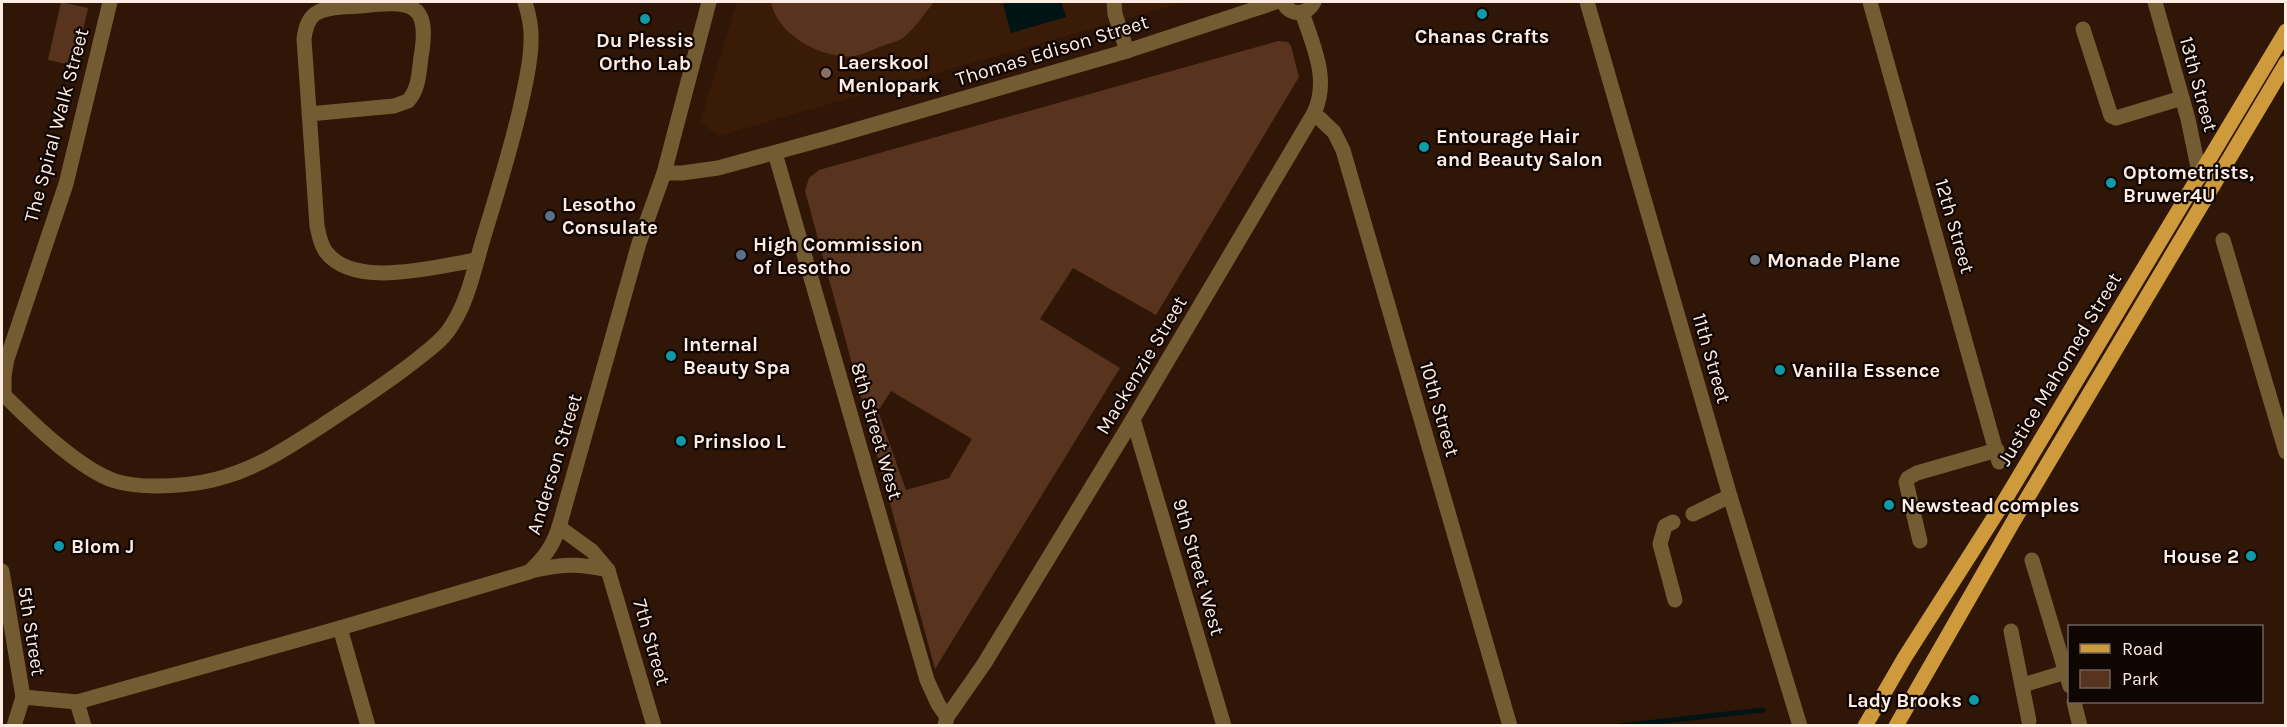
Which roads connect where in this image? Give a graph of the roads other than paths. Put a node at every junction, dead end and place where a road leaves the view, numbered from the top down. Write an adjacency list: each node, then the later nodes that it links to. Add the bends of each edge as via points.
1 (110, 2): 24 (street, The Spiral Walk Street, via 66,184 7,359)
2 (525, 2): 23 (street, via 531,21 527,73 513,140)
3 (709, 2): 20 (street, Anderson Street)
4 (1114, 2): 14 (street)
5 (1276, 2): 14 (street, Thomas Edison Street)
6 (1283, 2): 11 (street, via 1292,11)
7 (1314, 2): 11 (street)
8 (1587, 2): 27 (street, 11th Street)
9 (1870, 2): 31 (street, 12th Street, via 1998,456 1908,478)
10 (2155, 2): 16 (street, 13th Street)
11 (1302, 12): 17 (street, Mackenzie Street, via 1322,83)
12 (2083, 30): 16 (street, via 2111,116 2116,118)
13 (2286, 31): 21 (main road, Justice Mahomed Street)
14 (1127, 51): 19 (street, Thomas Edison Street)
15 (2286, 63): 54 (main road, Justice Mahomed Street)
16 (2182, 98): 21 (street, 13th Street)
17 (1314, 113): 25 (street, Mackenzie Street); 51 (street, 10th Street, via 1334,132 1343,150)
18 (309, 114): 18 (street, via 304,39 315,14 394,2 416,8 425,26 425,37 417,85 408,101 394,106); 23 (street, via 317,226 320,242 335,261 386,274)
19 (775, 153): 20 (street, Thomas Edison Street, via 708,170); 44 (street, 8th Street West, via 927,680)
20 (664, 173): 30 (street, Anderson Street, via 639,243)
21 (2200, 177): 53 (main road, Justice Mahomed Street)
22 (2223, 240): 26 (street)
23 (477, 260): 24 (street, via 452,326 435,344 377,390 286,448 227,477 157,485 105,477 66,450)
24 (3, 395)
25 (1133, 420): 44 (street, Mackenzie Street); 50 (street, 9th Street West)
26 (2286, 452)
27 (1730, 496): 28 (street); 52 (street, 11th Street)
28 (1693, 514)
29 (1673, 522): 36 (street, via 1665,526 1660,544)
30 (559, 527): 33 (street, 7th Street, via 592,551); 35 (street, Anderson Street, via 550,551)
31 (1920, 541)
32 (2032, 560): 39 (street)
33 (608, 570): 35 (street, via 566,564); 49 (street, 7th Street)
34 (2, 571): 41 (street, 5th Street)
35 (530, 572): 37 (street)
36 (1675, 600)
37 (340, 628): 42 (street); 48 (street)
38 (2011, 631): 40 (street)
39 (2068, 679): 40 (street)
40 (2023, 685): 45 (street)
41 (23, 697): 42 (street); 46 (street)
42 (77, 702): 47 (street)
43 (2074, 703): 55 (street)
44 (946, 721)
45 (2029, 721)
46 (14, 726)
47 (84, 726)
48 (368, 726)
49 (654, 726)
50 (1224, 726)
51 (1510, 726)
52 (1800, 726)
53 (1866, 726)
54 (1896, 726)
55 (2080, 726)

